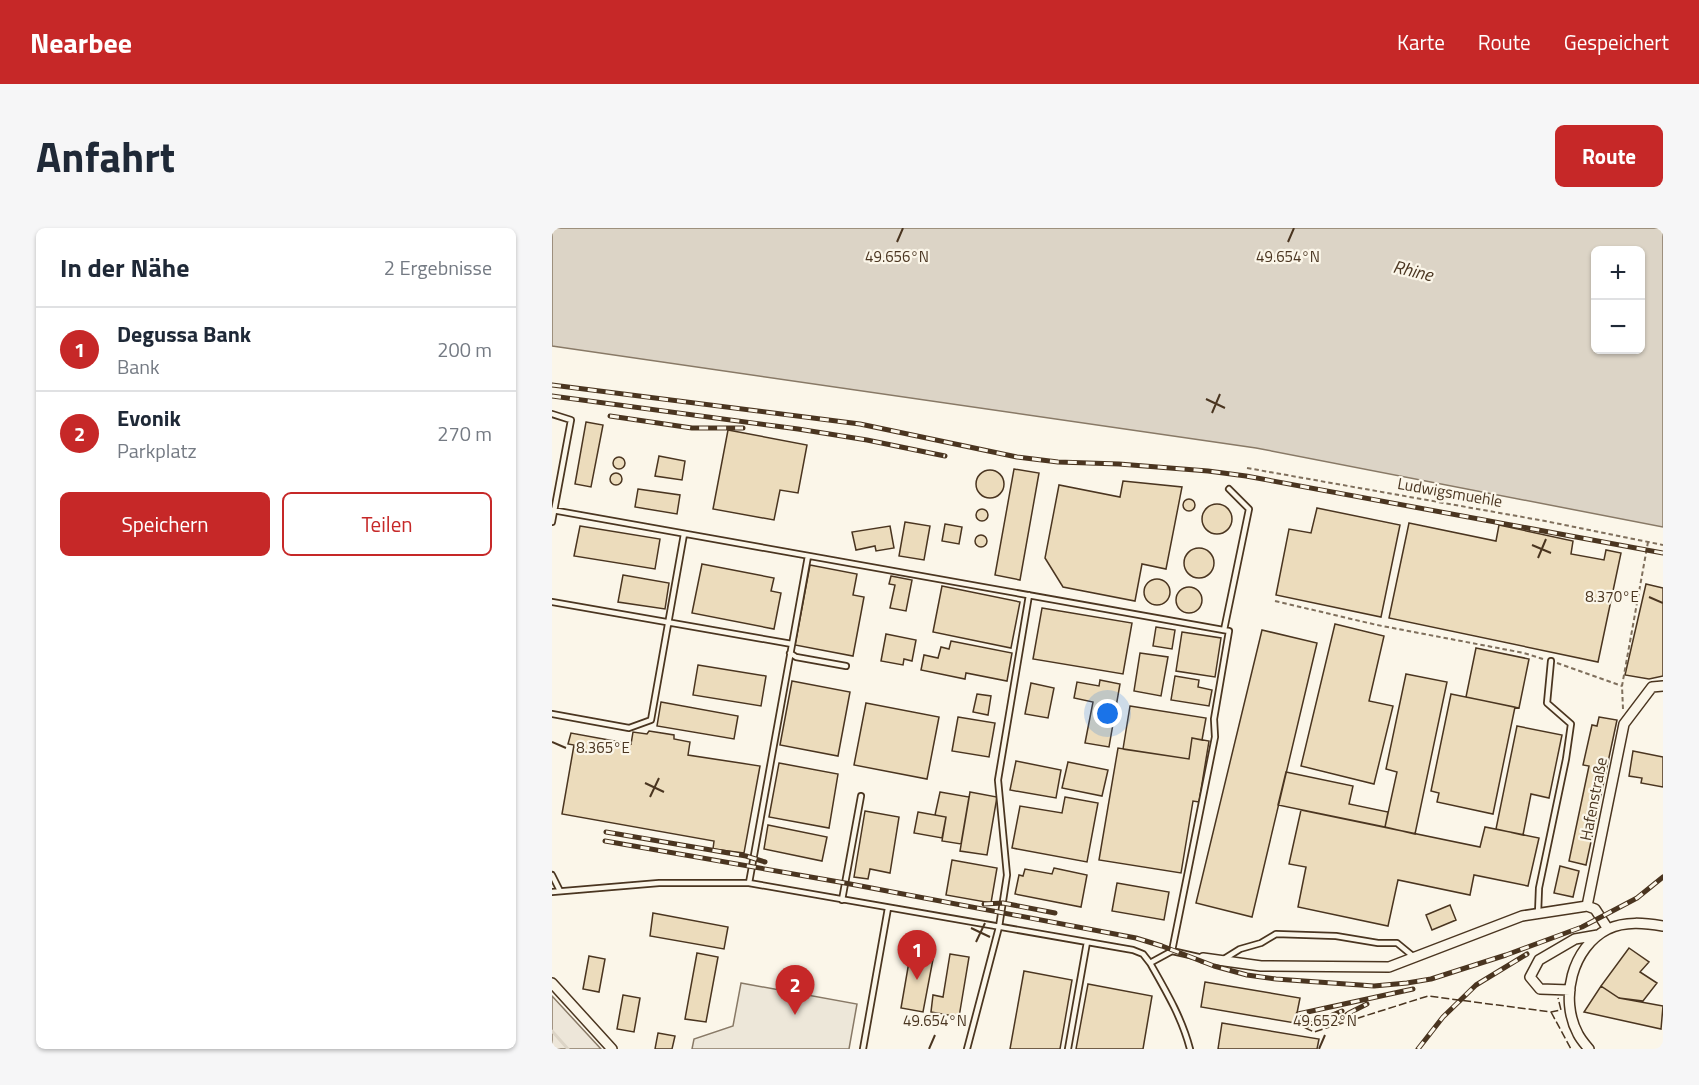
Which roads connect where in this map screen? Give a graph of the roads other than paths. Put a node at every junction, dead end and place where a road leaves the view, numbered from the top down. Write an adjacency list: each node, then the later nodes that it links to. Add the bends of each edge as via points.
1 (552, 414): 3 (lane, via 571,420)
2 (1229, 489): 10 (lane, via 1249,509)
3 (553, 510): 4 (lane); 5 (lane)
4 (552, 522)
5 (684, 534): 6 (lane); 9 (lane)
6 (808, 556): 7 (lane); 11 (lane)
7 (1029, 595): 10 (lane); 27 (lane, via 998,780 1007,875)
8 (552, 602): 9 (lane)
9 (669, 622): 11 (lane); 16 (lane, via 651,720 629,728)
10 (1224, 630): 31 (lane, via 1229,631 1214,718 1215,737)
11 (792, 644): 12 (lane)
12 (790, 653): 14 (lane); 19 (lane)
13 (1551, 662): 25 (lane, via 1547,703 1571,724 1539,888)
14 (846, 666)
15 (1663, 686): 23 (street, Hafenstraße, via 1652,687 1624,724)
16 (552, 714)
17 (861, 796): 22 (lane)
18 (552, 875): 20 (lane)
19 (749, 883): 20 (lane, via 659,883); 22 (lane)
20 (560, 891): 21 (lane)
21 (552, 892)
22 (842, 900): 24 (lane)
23 (1587, 906): 25 (street); 28 (street, via 1595,909)
24 (888, 908): 27 (lane); 39 (lane)
25 (1538, 914): 32 (street, via 1521,916)
26 (1663, 926): 28 (street, via 1627,924)
27 (999, 927): 30 (lane); 40 (lane)
28 (1608, 929): 29 (street)
29 (1599, 934): 37 (street, via 1579,958); 37 (street, via 1575,939 1539,960 1530,977 1540,989)
30 (1087, 942): 35 (lane, via 1133,950); 41 (lane)
31 (1172, 951): 33 (lane); 35 (lane)
32 (1414, 957): 34 (street, via 1389,967 1261,966); 34 (lane, via 1397,943 1276,934)
33 (1203, 958): 34 (street)
34 (1222, 960)
35 (1150, 963): 42 (lane, via 1182,1023)
36 (552, 983): 38 (street)
37 (1570, 990): 43 (street, via 1574,1027)
38 (612, 1049)
39 (863, 1049)
40 (967, 1049)
41 (1068, 1049)
42 (1190, 1049)
43 (1589, 1049)

